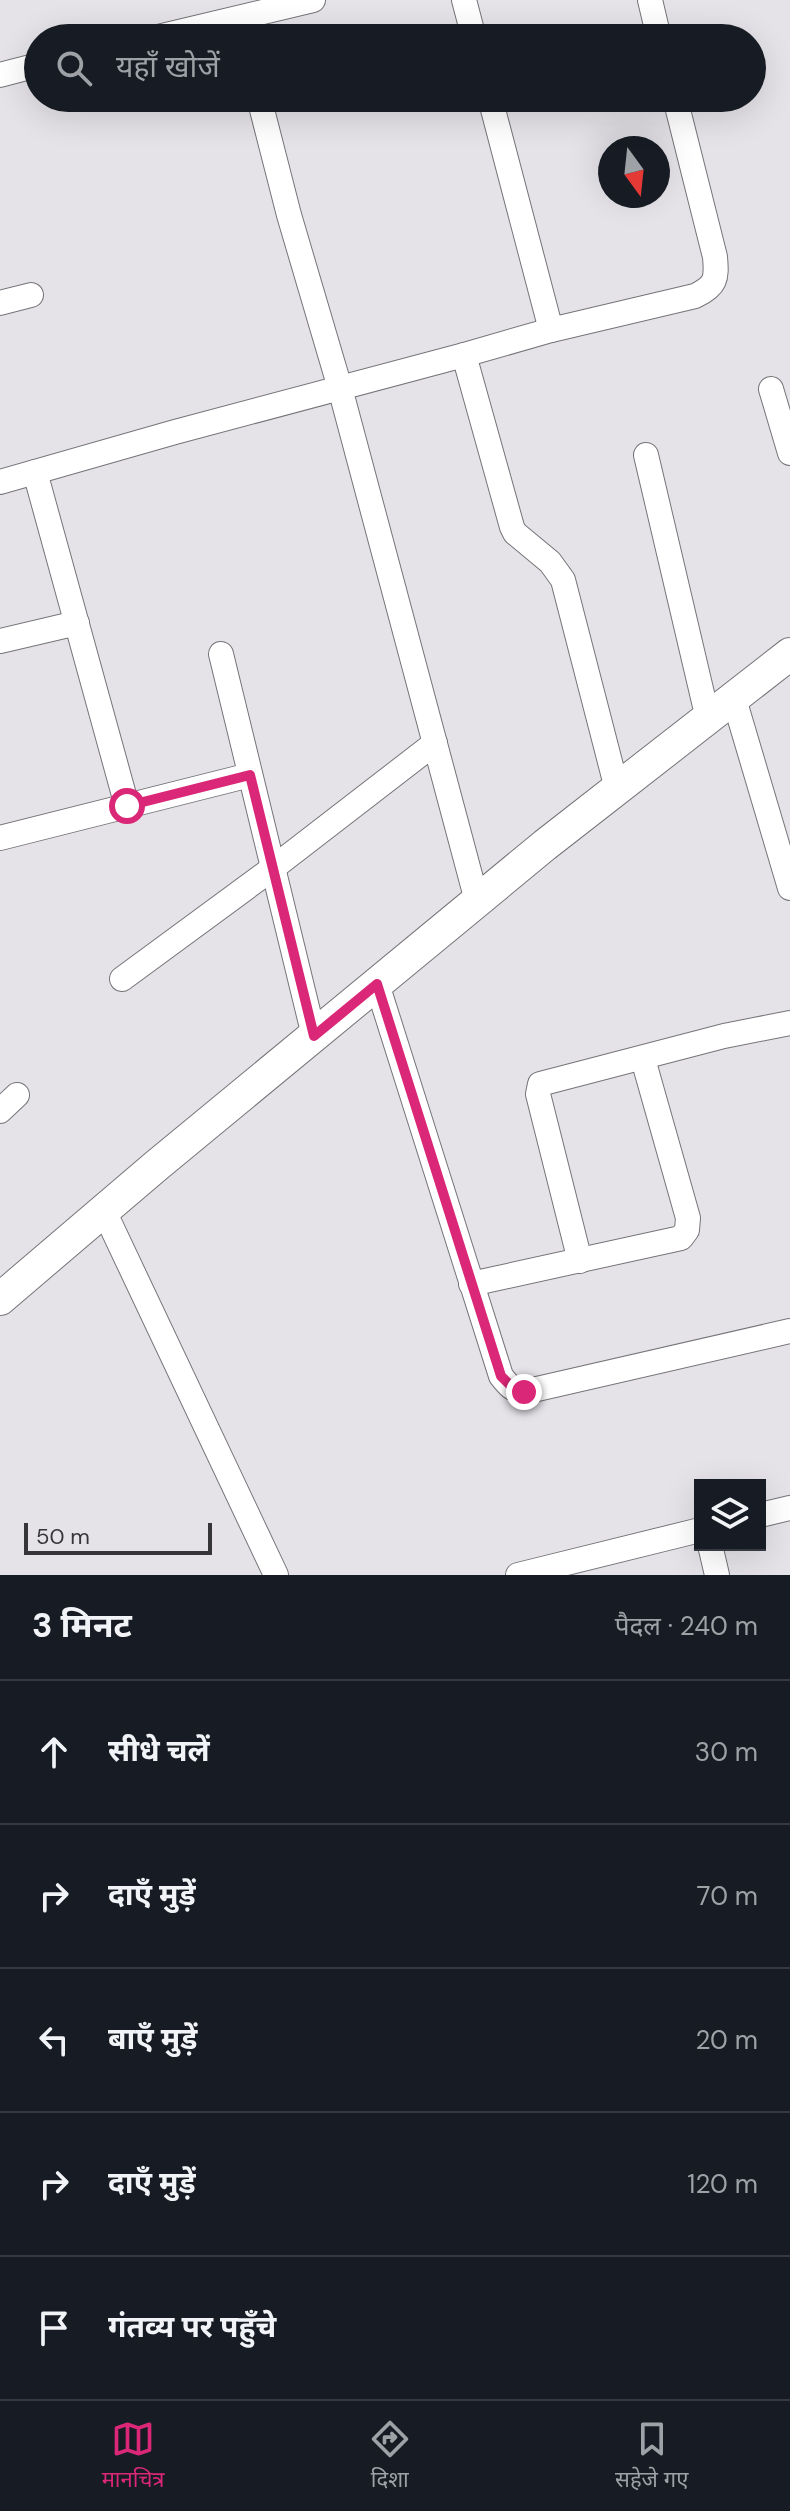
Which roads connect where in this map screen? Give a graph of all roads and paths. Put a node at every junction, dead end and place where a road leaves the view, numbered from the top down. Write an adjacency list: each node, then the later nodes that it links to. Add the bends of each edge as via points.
1 (312, 0): 4 (street)
2 (464, 0): 5 (street)
3 (650, 0): 6 (street)
4 (250, 24)
5 (470, 24)
6 (656, 24)
7 (24, 69): 8 (street)
8 (0, 75)
9 (263, 112): 16 (street)
10 (494, 112): 14 (street)
11 (679, 112): 14 (street, via 715,257 715,281 695,296)
12 (31, 295): 13 (street)
13 (0, 303)
14 (551, 330): 15 (street)
15 (464, 355): 16 (street); 30 (street, via 512,527 563,580)
16 (340, 388): 20 (street); 28 (street)
17 (771, 389): 18 (street)
18 (790, 453)
19 (646, 455): 27 (street)
20 (35, 472): 21 (street); 22 (street)
21 (0, 482)
22 (77, 623): 23 (street); 31 (street)
23 (0, 641)
24 (221, 654): 29 (street)
25 (790, 654): 26 (main road)
26 (734, 699): 27 (main road); 34 (street)
27 (708, 719): 30 (main road)
28 (435, 743): 33 (street); 35 (street)
29 (250, 775): 31 (street); 33 (street)
30 (617, 789): 35 (main road)
31 (127, 806): 32 (street)
32 (0, 838)
33 (273, 868): 36 (street); 39 (street)
34 (790, 888)
35 (477, 901): 37 (main road)
36 (122, 979)
37 (377, 984): 39 (main road); 43 (street)
38 (790, 1023): 40 (street)
39 (314, 1036): 41 (main road)
40 (643, 1059): 42 (street, via 545,1081 538,1089); 42 (street, via 687,1230 681,1238)
41 (104, 1211): 44 (main road); 50 (street)
42 (580, 1261): 43 (street)
43 (471, 1284): 45 (street, via 501,1376 524,1392)
44 (0, 1299)
45 (790, 1331)
46 (790, 1508): 47 (street)
47 (766, 1514)
48 (694, 1531): 51 (street)
49 (711, 1551): 52 (street)
50 (276, 1575)
51 (518, 1575)
52 (717, 1575)

